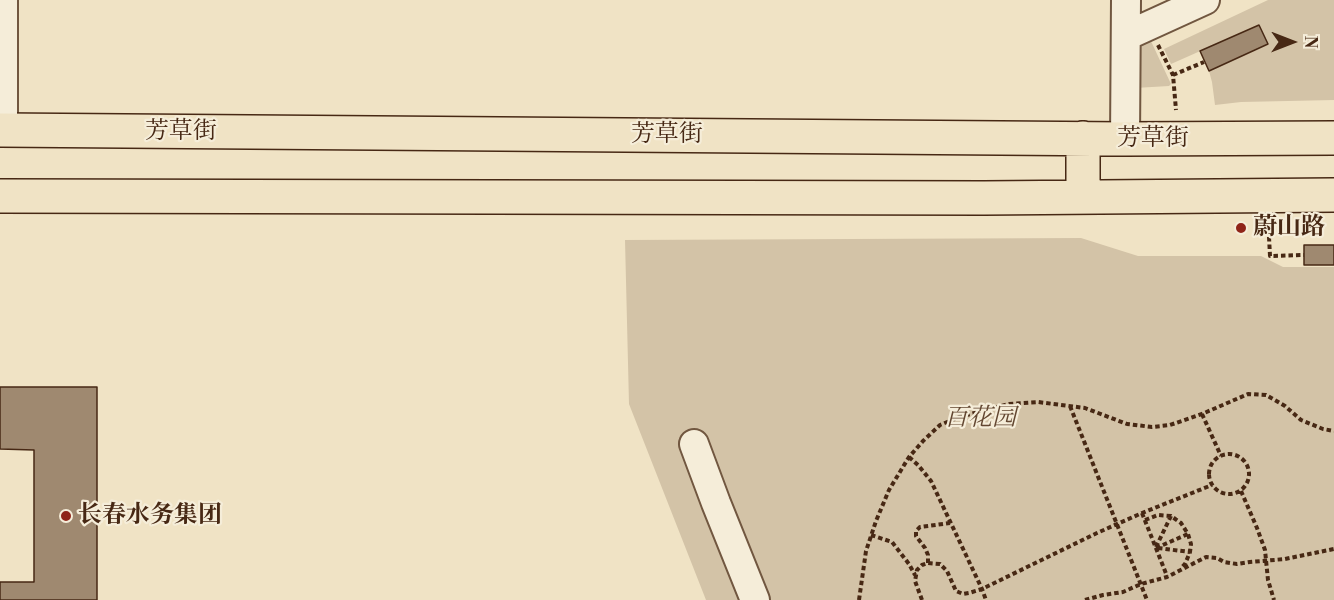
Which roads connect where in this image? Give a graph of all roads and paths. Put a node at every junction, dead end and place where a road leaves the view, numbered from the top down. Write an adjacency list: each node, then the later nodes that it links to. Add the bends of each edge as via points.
1 (3, 0): 8 (street)
2 (1126, 0): 4 (street)
3 (1205, 0): 4 (street)
4 (1137, 31): 6 (path); 11 (street)
5 (1204, 62): 6 (path)
6 (1173, 75): 7 (path)
7 (1176, 110)
8 (1, 130): 9 (main road, 芳草街)
9 (1083, 138): 11 (main road, 芳草街); 14 (main road)
10 (1334, 138): 11 (main road, 芳草街)
11 (1125, 139)
12 (1334, 195): 14 (main road)
13 (0, 196): 14 (main road)
14 (1083, 196)
15 (1269, 237): 16 (path, via 1270,256)
16 (1304, 255)
17 (1070, 406): 18 (path, via 1127,424 1152,427); 22 (path, via 1009,404 959,417 940,425); 29 (path)
18 (1202, 414): 19 (path, via 1248,394 1266,395 1301,420); 21 (path)
19 (1334, 431)
20 (694, 444): 42 (street)
21 (1221, 456): 23 (path, via 1210,470); 24 (path, via 1240,457 1249,469 1247,485)
22 (909, 457): 28 (path, via 931,481); 31 (path)
23 (1212, 485): 24 (path, via 1225,494); 25 (path)
24 (1241, 491): 35 (path, via 1265,550)
25 (1142, 513): 27 (path); 29 (path)
26 (1171, 516): 27 (path); 30 (path); 32 (path)
27 (1145, 520): 32 (path)
28 (950, 523): 36 (path, via 916,531); 41 (path)
29 (1117, 524): 40 (path); 41 (path)
30 (1188, 534): 32 (path); 34 (path)
31 (871, 535): 38 (path, via 892,542); 43 (path)
32 (1156, 548): 34 (path); 39 (path)
33 (1334, 549): 35 (path, via 1286,560)
34 (1190, 552): 37 (path)
35 (1265, 560): 37 (path, via 1237,564 1206,557); 48 (path)
36 (928, 563): 38 (path, via 922,564); 41 (path, via 940,564 956,591 963,594)
37 (1179, 571): 39 (path)
38 (916, 576): 44 (path)
39 (1167, 576): 40 (path)
40 (1141, 584): 46 (path); 47 (path)
41 (982, 589): 45 (path)
42 (755, 600)
43 (858, 600)
44 (922, 600)
45 (986, 600)
46 (1084, 600)
47 (1147, 600)
48 (1274, 600)

